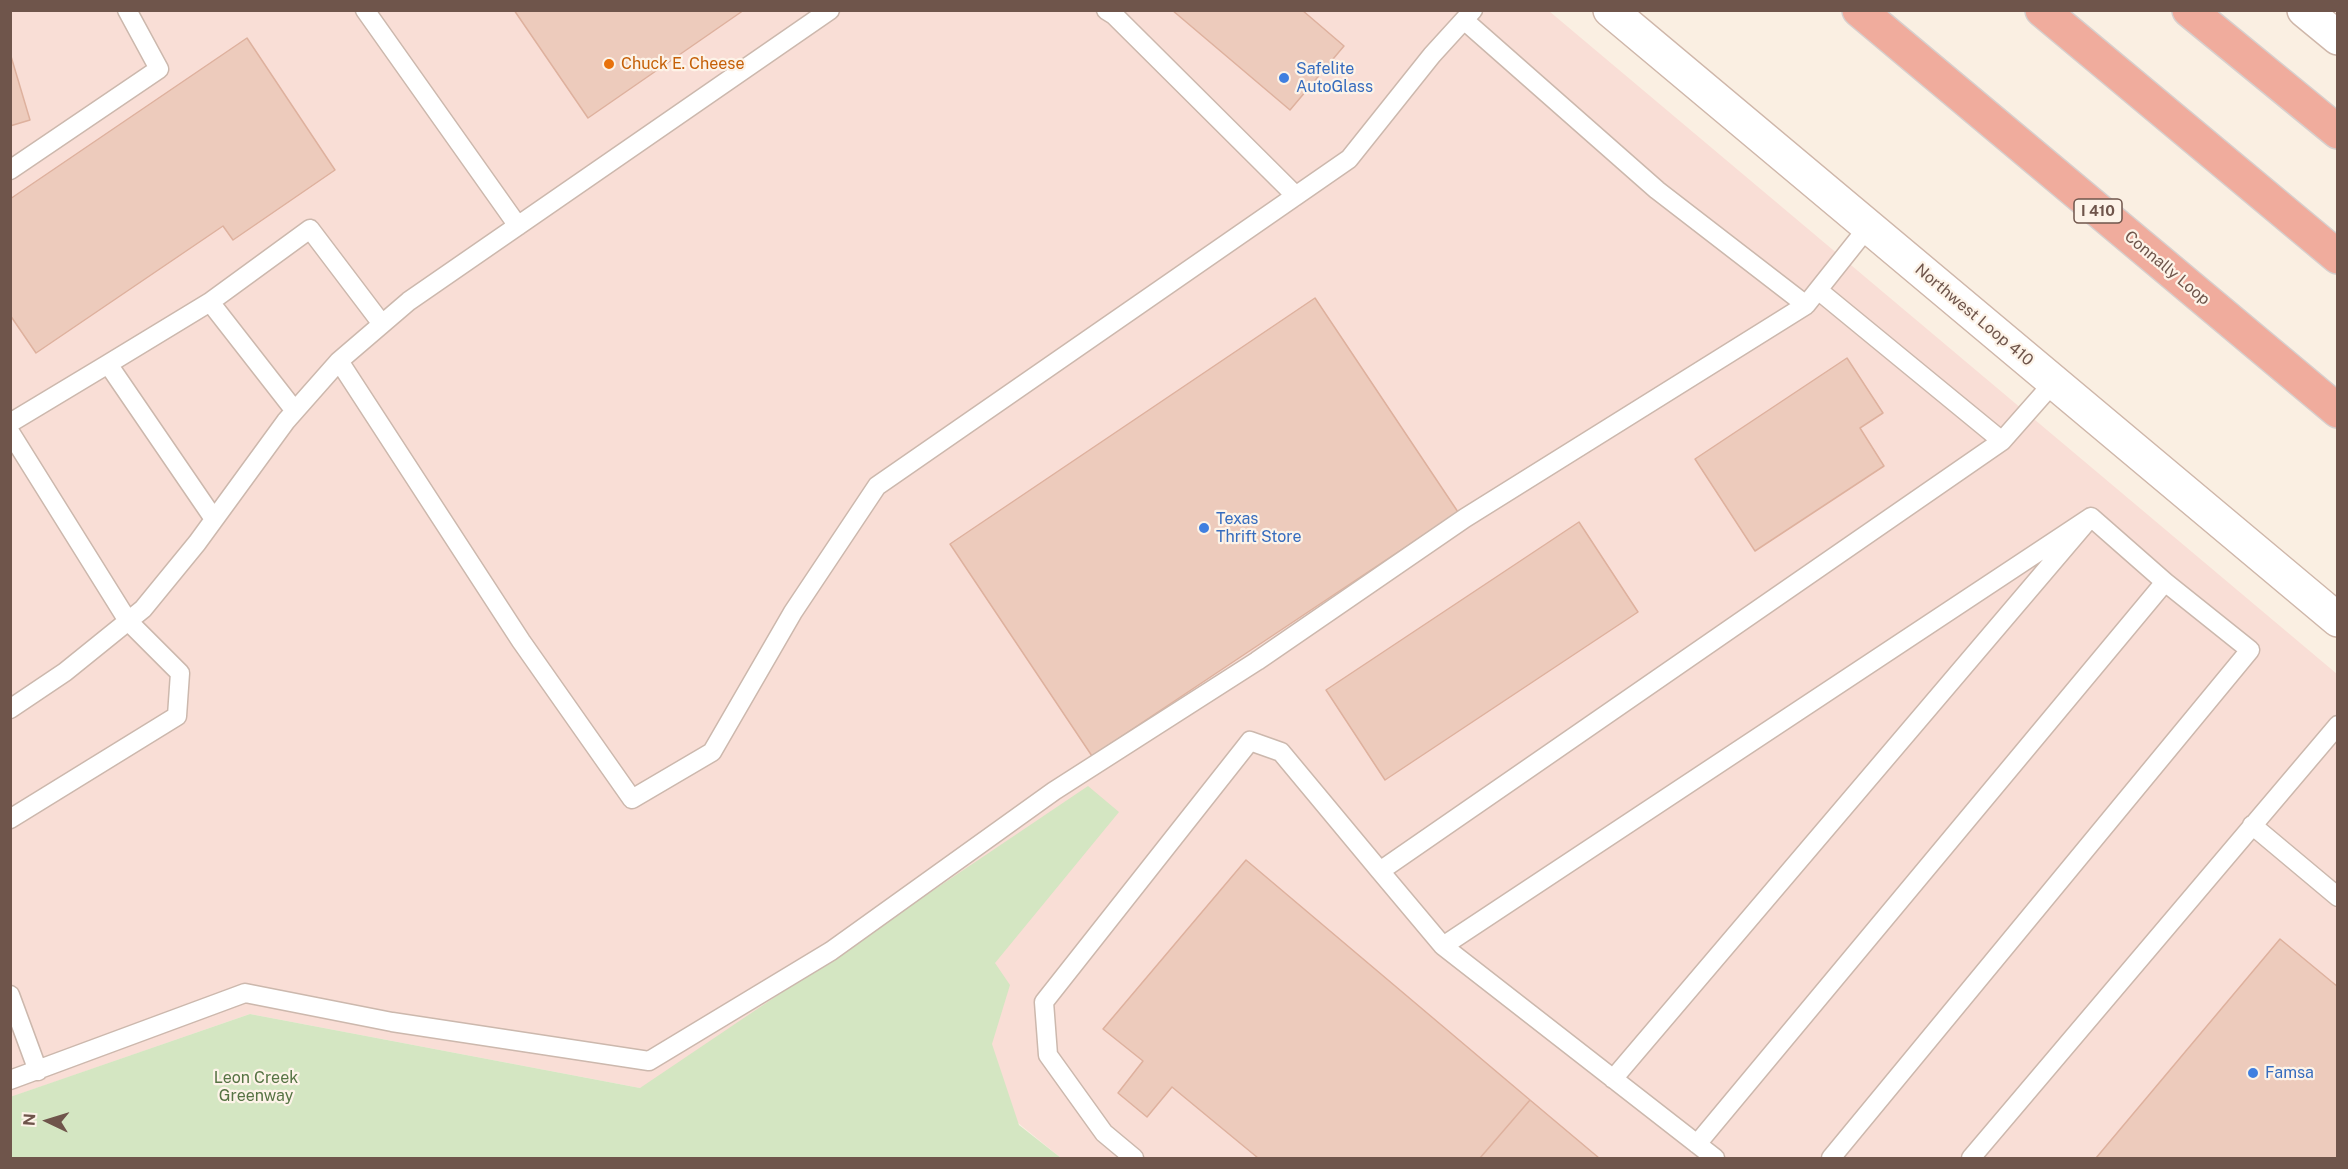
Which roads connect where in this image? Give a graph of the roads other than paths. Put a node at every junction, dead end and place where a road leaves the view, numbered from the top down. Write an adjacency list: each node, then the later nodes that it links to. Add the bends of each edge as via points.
1 (127, 10): 13 (lane, via 159,69)
2 (365, 10): 15 (lane)
3 (830, 10): 15 (lane)
4 (1106, 10): 14 (lane)
5 (1610, 10): 16 (main road, Northwest Loop 410)
6 (1859, 10): 26 (highway, Connally Loop / I 410)
7 (2042, 10): 17 (highway)
8 (2189, 10): 12 (highway)
9 (2304, 10): 11 (main road)
10 (1469, 15): 14 (lane, via 1348,159); 20 (lane, via 1657,190)
11 (2337, 38)
12 (2337, 132)
13 (10, 170)
14 (1296, 195): 22 (lane, via 877,486 793,612 712,752 632,799 521,641)
15 (518, 226): 21 (lane)
16 (1868, 226): 18 (lane); 24 (main road, Northwest Loop 410)
17 (2337, 257)
18 (1818, 290): 20 (lane); 29 (lane)
19 (210, 302): 21 (lane, via 310,230); 23 (lane); 25 (lane)
20 (1806, 305): 43 (lane, via 1465,518 1257,661 1054,792 831,951 649,1061 393,1023 245,993)
21 (382, 324): 22 (lane)
22 (339, 361): 25 (lane)
23 (108, 364): 27 (lane); 31 (lane)
24 (2054, 382): 29 (lane); 33 (main road, Northwest Loop 410)
25 (295, 411): 31 (lane)
26 (2337, 411)
27 (10, 423)
28 (10, 432): 34 (lane)
29 (2002, 441): 39 (lane)
30 (2091, 517): 32 (lane); 41 (lane); 44 (lane)
31 (214, 519): 34 (lane)
32 (2165, 582): 46 (lane); 49 (lane, via 2250,650)
33 (2337, 620)
34 (128, 621): 35 (lane, via 66,672); 37 (lane, via 180,673 177,716)
35 (10, 709)
36 (2337, 725): 38 (lane)
37 (10, 819)
38 (2252, 825): 40 (lane); 50 (lane)
39 (1380, 871): 41 (lane); 47 (lane, via 1281,752 1250,741 1044,1002 1048,1055 1104,1133)
40 (2337, 897)
41 (1443, 946): 44 (lane)
42 (10, 995): 43 (lane)
43 (38, 1071): 45 (lane)
44 (1613, 1079): 46 (lane)
45 (10, 1080)
46 (1697, 1144): 48 (lane)
47 (1134, 1158)
48 (1716, 1158)
49 (1831, 1158)
50 (1971, 1158)

